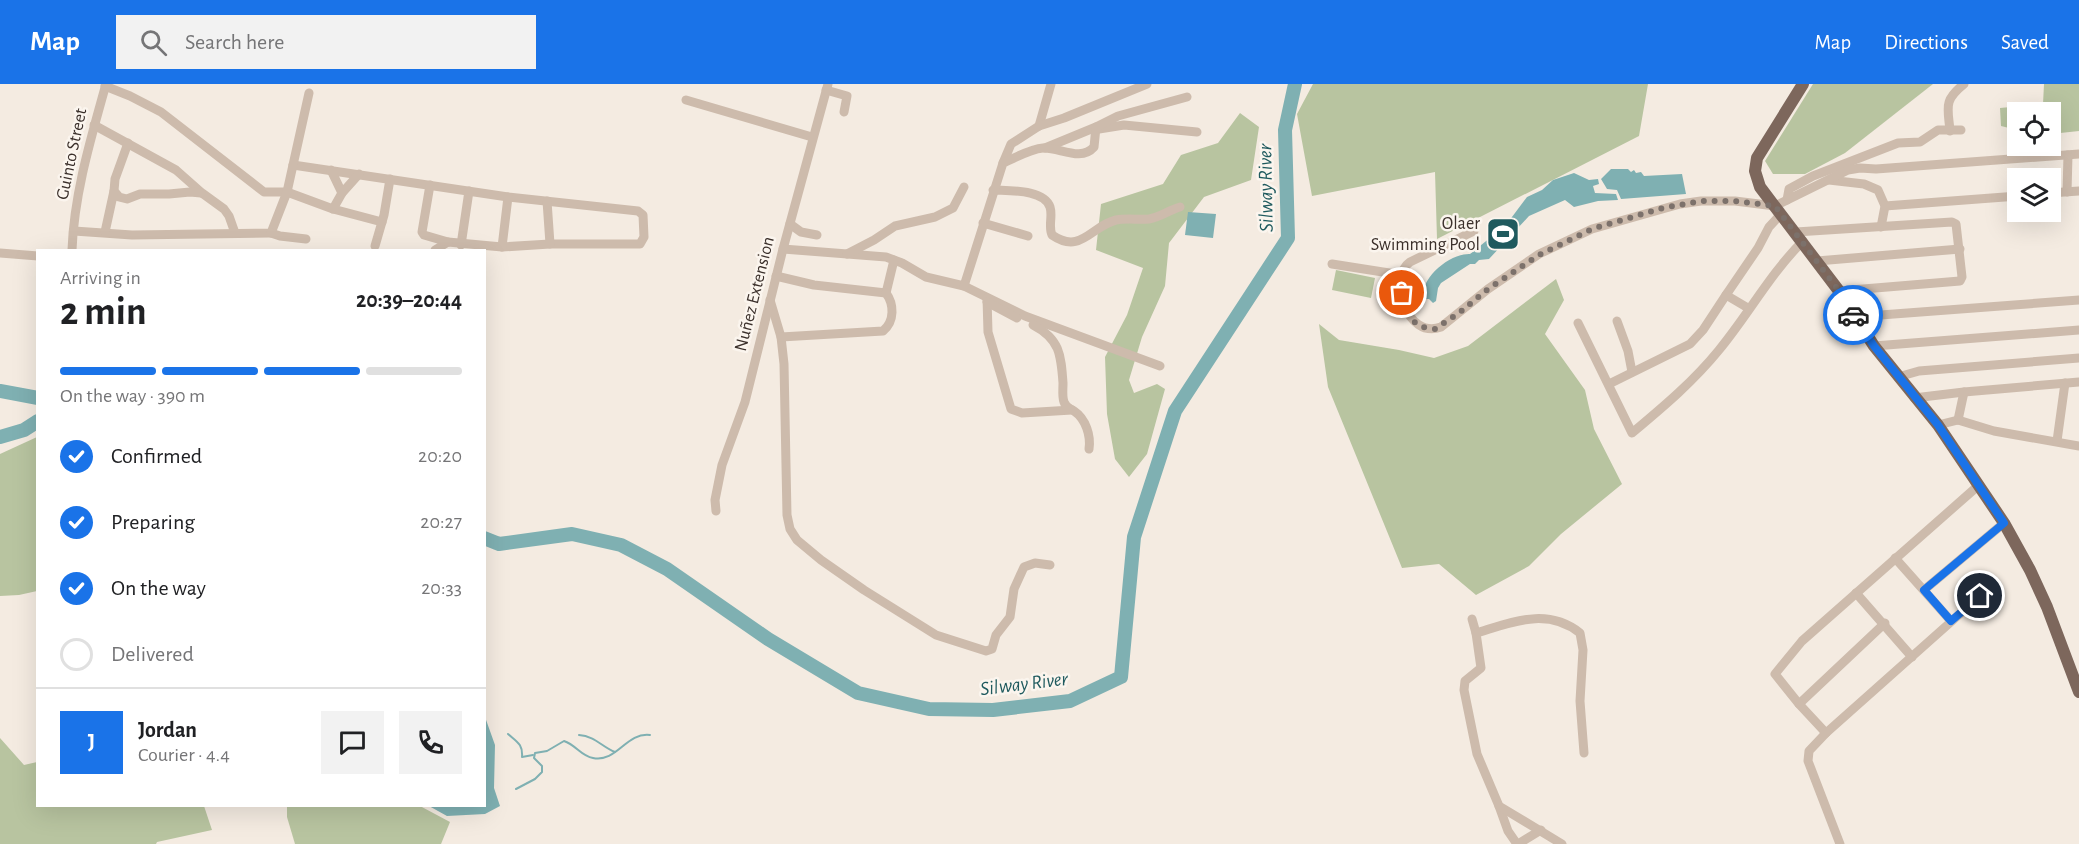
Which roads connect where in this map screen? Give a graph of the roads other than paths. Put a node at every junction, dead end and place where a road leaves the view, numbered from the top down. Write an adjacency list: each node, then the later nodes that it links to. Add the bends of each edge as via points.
1 (1051, 84): 12 (street)
2 (1147, 84): 12 (street)
3 (1803, 84): 48 (main road, via 1756,164 1760,187)
4 (1964, 84): 14 (street, via 1946,110)
5 (106, 85): 11 (street, Guinto Street); 36 (street, via 161,112 264,192)
6 (827, 87): 10 (street, via 847,96); 17 (street, Nuñez Extension)
7 (309, 93): 23 (street)
8 (1187, 97): 13 (street, via 1118,116)
9 (686, 100): 17 (street)
10 (844, 112)
11 (94, 125): 18 (street); 53 (street, Guinto Street)
12 (1039, 126): 22 (street, via 1011,144)
13 (1096, 128): 16 (street, via 1131,125); 19 (street); 19 (street, via 1094,147 1087,153)
14 (1950, 130): 15 (street); 43 (street, via 1938,130 1920,142 1898,143 1813,176 1789,189)
15 (1961, 130)
16 (1197, 132)
17 (812, 137): 50 (street, Nuñez Extension)
18 (128, 143): 33 (street); 40 (street, via 176,170)
19 (1045, 148): 22 (street)
20 (2079, 154): 21 (street)
21 (2068, 155): 24 (street); 39 (street)
22 (1003, 163): 31 (street)
23 (293, 165): 25 (street); 36 (street)
24 (1876, 169): 28 (street, via 1848,170); 32 (street)
25 (331, 170): 26 (street); 37 (street)
26 (358, 174): 27 (street); 37 (street)
27 (390, 179): 29 (street); 49 (street)
28 (1829, 180): 32 (street); 43 (street)
29 (430, 185): 34 (street); 62 (street, via 422,232)
30 (964, 187): 72 (street, via 953,208 935,217 895,226)
31 (993, 190): 46 (street, via 1042,198 1050,209 1052,235 1066,241 1083,240 1115,220 1150,219); 51 (street)
32 (1878, 190): 45 (street)
33 (114, 191): 40 (street, via 127,199 140,194); 55 (street)
34 (469, 191): 41 (street); 64 (street)
35 (2079, 191): 39 (street)
36 (287, 192): 47 (street); 57 (street)
37 (342, 192): 47 (street)
38 (2061, 192): 39 (street)
39 (2067, 192)
40 (202, 193): 56 (street, via 224,209)
41 (508, 197): 44 (street); 66 (street)
42 (2007, 197): 45 (street)
43 (1787, 200): 48 (street)
44 (548, 201): 63 (street); 63 (street, via 638,211 643,215 644,237 640,244)
45 (1885, 206): 52 (street)
46 (1180, 207)
47 (333, 209): 49 (street)
48 (1778, 210): 60 (main road); 77 (street, via 1735,201 1701,201 1592,229 1539,255 1435,329 1421,327 1410,318 1403,299); 82 (street)
49 (382, 222): 65 (street)
50 (790, 224): 58 (street); 69 (street, Nuñez Extension)
51 (983, 224): 59 (street); 79 (street)
52 (1881, 227): 60 (street); 70 (street, via 1952,222)
53 (74, 231): 55 (street); 67 (street, Guinto Street)
54 (1474, 231): 77 (street, via 1410,262)
55 (105, 232): 56 (street)
56 (235, 233): 57 (street)
57 (271, 233): 61 (street)
58 (817, 236)
59 (1028, 236)
60 (1799, 237): 75 (main road); 86 (street)
61 (306, 238)
62 (448, 242): 64 (street); 68 (street)
63 (550, 244): 66 (street)
64 (461, 245): 66 (street)
65 (375, 246)
66 (502, 247)
67 (70, 249)
68 (437, 249)
69 (783, 249): 72 (street); 78 (street, Nuñez Extension)
70 (1960, 249): 75 (street); 80 (street, via 1960,281)
71 (0, 253): 73 (street)
72 (846, 255): 74 (street)
73 (36, 256)
74 (894, 260): 79 (street, via 926,278); 81 (street)
75 (1817, 261): 80 (main road)
76 (1332, 264): 77 (street)
77 (1402, 275)
78 (776, 276): 81 (street, via 814,285); 84 (street, Nuñez Extension)
79 (964, 286): 83 (street)
80 (1839, 291): 87 (main road)
81 (886, 293): 91 (street, via 892,309 883,331)
82 (1726, 295): 86 (street); 95 (street, via 1696,339)
83 (987, 298): 94 (street); 102 (street, via 1050,334 1060,357 1063,401); 102 (street, via 988,332 1011,409 1022,413)
84 (770, 300): 91 (street); 109 (street, Nuñez Extension, via 745,402 722,465)
85 (2079, 300): 87 (street)
86 (1748, 308): 99 (street, via 1719,350 1682,391 1640,426 1627,422)
87 (1854, 317): 92 (main road)
88 (1617, 321): 95 (street)
89 (1578, 323): 99 (street)
90 (2079, 330): 92 (street)
91 (781, 338): 112 (street, via 787,515 789,529 805,547 936,635 990,651 1010,617 1014,589 1024,567 1035,562)
92 (1874, 346): 96 (main road)
93 (2079, 358): 96 (street, via 1919,371)
94 (1160, 366)
95 (1632, 372): 99 (street)
96 (1898, 377): 101 (main road)
97 (2079, 382): 98 (street)
98 (2065, 383): 100 (street); 105 (street)
99 (1609, 384)
100 (1964, 392): 101 (street); 103 (street)
101 (1914, 398): 104 (main road)
102 (1072, 410): 107 (street, via 1087,427)
103 (1958, 420): 104 (street); 105 (street, via 1994,431)
104 (1938, 425): 108 (main road)
105 (2056, 441): 106 (street)
106 (2079, 446)
107 (1089, 449)
108 (1979, 484): 110 (main road); 111 (street)
109 (716, 511)
110 (2004, 523): 113 (street); 121 (main road, via 2043,598)
111 (1895, 558): 113 (street); 114 (street)
112 (1050, 565)
113 (1924, 590): 117 (street)
114 (1856, 593): 118 (street); 122 (street, via 1802,641 1775,674)
115 (1980, 596): 117 (street)
116 (1472, 619): 119 (street)
117 (1951, 621): 120 (street)
118 (1885, 624): 120 (street); 122 (street)
119 (1476, 633): 124 (street, via 1531,618 1556,620 1580,633); 125 (street, via 1481,668 1465,681 1464,690 1477,754)
120 (1912, 657): 123 (street)
121 (2079, 692)
122 (1799, 704): 123 (street)
123 (1826, 733): 129 (street, via 1807,758)
124 (1584, 753)
125 (1499, 806): 126 (street); 127 (street)
126 (1541, 830): 127 (street); 128 (street)
127 (1517, 844)
128 (1562, 844)
129 (1840, 844)

